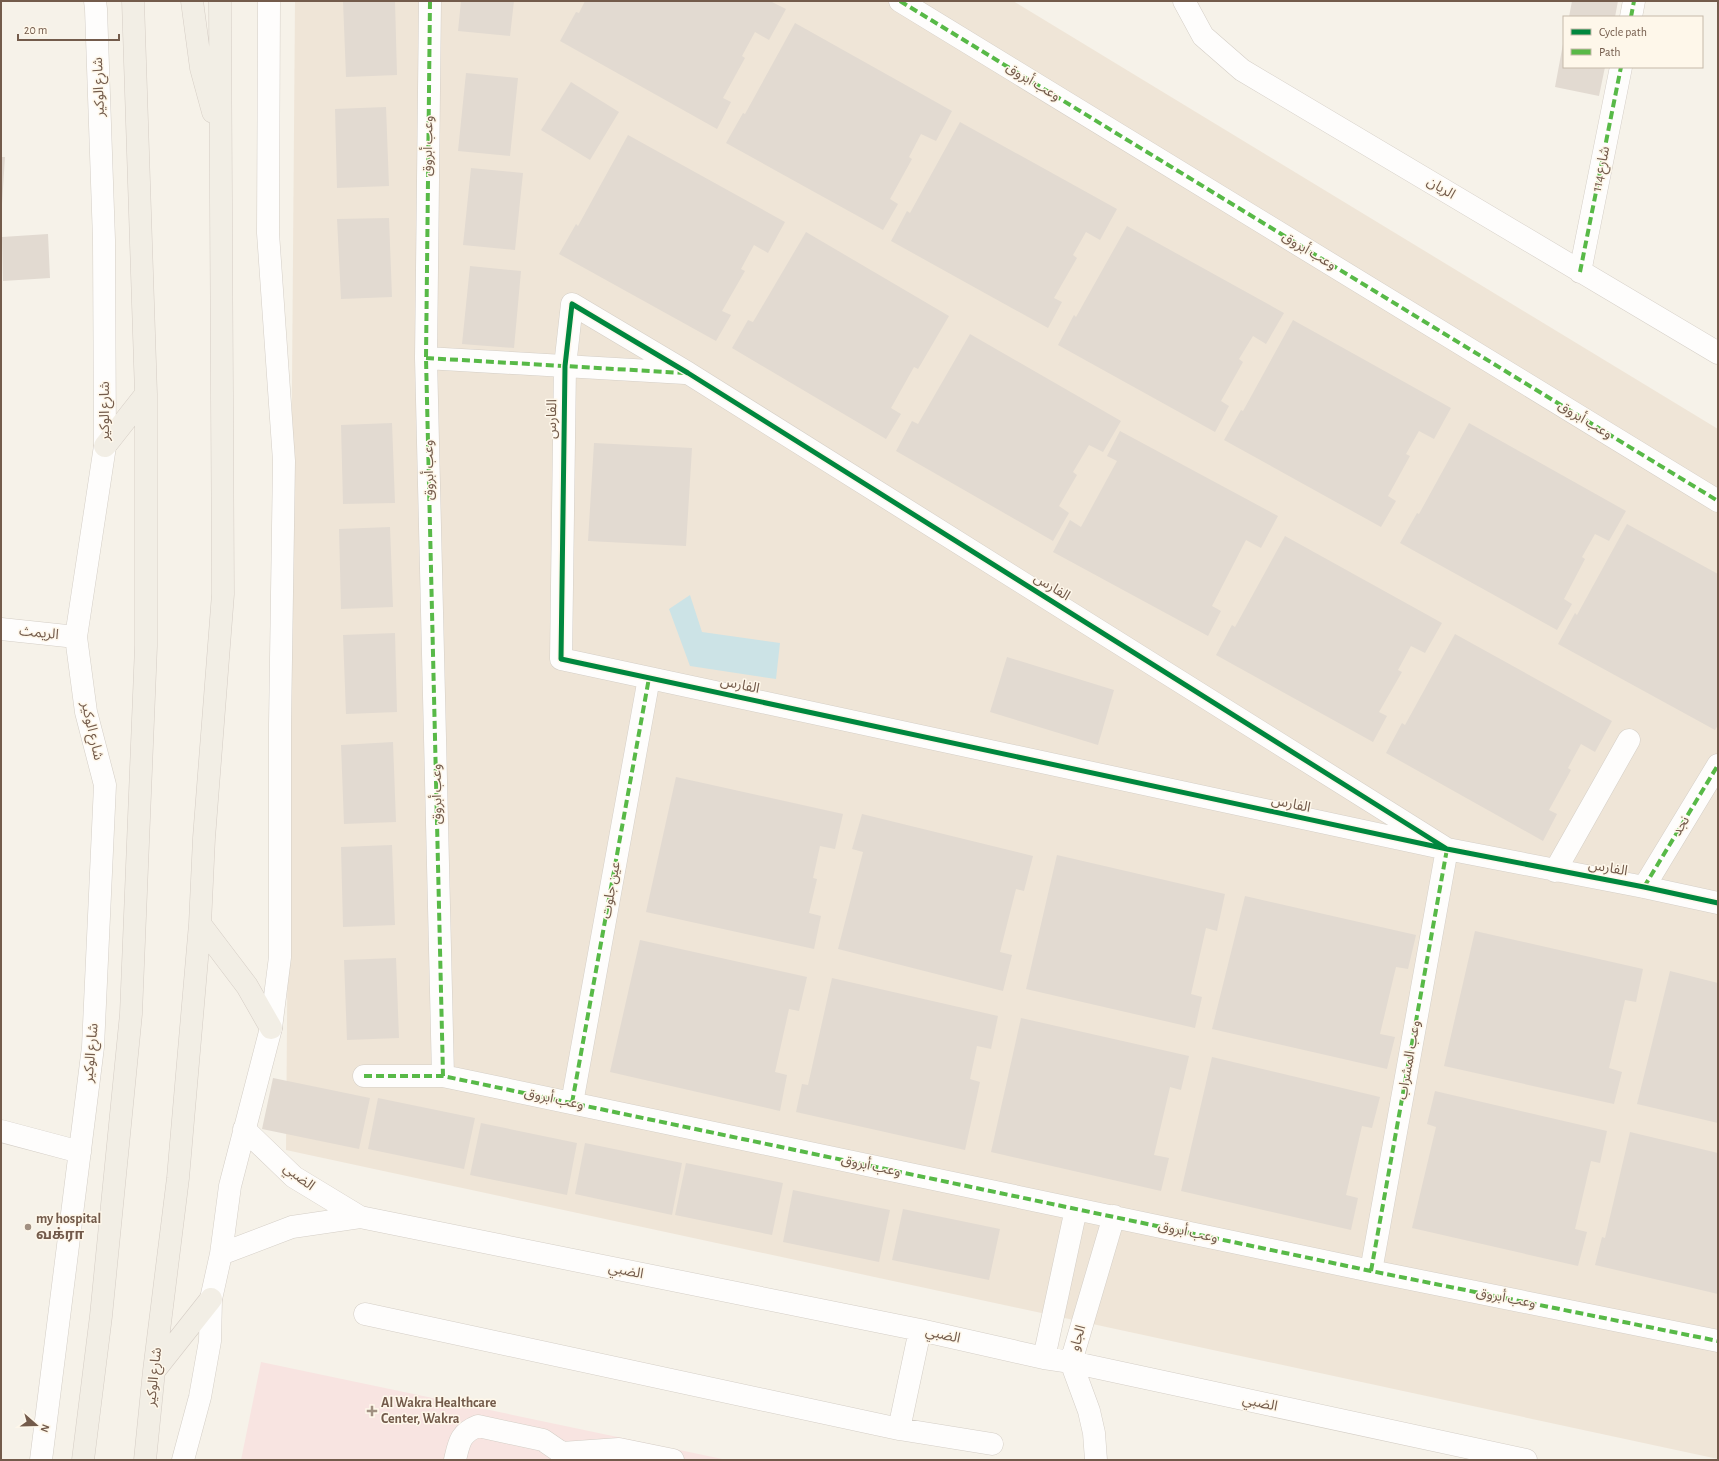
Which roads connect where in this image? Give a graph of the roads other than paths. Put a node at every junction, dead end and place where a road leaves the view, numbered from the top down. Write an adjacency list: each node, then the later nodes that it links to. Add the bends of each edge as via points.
1 (95, 1): 19 (street, شارع الوكير, via 104,240)
2 (133, 1): 18 (main road)
3 (192, 1): 12 (main road, via 201,68)
4 (220, 1): 12 (main road, شارع الوكير)
5 (269, 1): 31 (street, via 268,233 284,461 280,957)
6 (430, 1): 15 (street, وعب أبروق)
7 (900, 1): 20 (street, وعب أبروق)
8 (1184, 1): 13 (street, الريان, via 1202,36 1242,70)
9 (1634, 1): 10 (street)
10 (1631, 16)
11 (1621, 68): 13 (street, شارع 114)
12 (221, 142): 30 (main road, شارع الوكير, via 223,594)
13 (1580, 272): 14 (street, الريان)
14 (1718, 354)
15 (426, 358): 16 (street, الفارس); 33 (street, وعب أبروق)
16 (565, 366): 17 (street, الفارس); 17 (street, الفارس, via 572,304); 23 (street, الفارس, via 561,659)
17 (688, 374): 26 (street, الفارس)
18 (146, 394): 19 (main road); 54 (main road, via 146,646 132,1014)
19 (105, 446): 22 (street, شارع الوكير)
20 (1718, 501)
21 (1, 629): 22 (street, الريمث)
22 (76, 637): 37 (street, شارع الوكير, via 86,712 106,785 93,1047)
23 (649, 678): 26 (street, الفارس); 34 (street, عين جلوت)
24 (1629, 740): 27 (street)
25 (1718, 765): 28 (street, نجد)
26 (1447, 849): 27 (street, الفارس); 42 (street, وعب المشراب)
27 (1555, 871): 28 (street, الفارس)
28 (1644, 887): 29 (street, الفارس)
29 (1718, 903)
30 (200, 924): 31 (main road, via 247,986); 49 (main road, شارع الوكير, via 178,1178)
31 (272, 1028): 35 (street)
32 (364, 1076): 33 (street)
33 (443, 1076): 34 (street, وعب أبروق)
34 (572, 1102): 38 (street, وعب أبروق)
35 (244, 1129): 40 (street, الضبي, via 294,1177); 41 (street, via 230,1186)
36 (1, 1131): 37 (street)
37 (80, 1152): 53 (street, شارع الوكير)
38 (1076, 1209): 39 (street, وعب أبروق); 47 (street, الجاو)
39 (1114, 1216): 42 (street, وعب أبروق); 48 (street, الجاو)
40 (360, 1217): 41 (street, الضبي, via 292,1227); 45 (street, الضبي)
41 (221, 1254): 43 (street)
42 (1371, 1271): 46 (street, وعب أبروق)
43 (212, 1299): 49 (main road); 56 (street, via 210,1341 200,1397)
44 (365, 1314): 50 (street)
45 (920, 1330): 47 (street, الضبي); 50 (street)
46 (1718, 1341)
47 (1044, 1358): 48 (street, الضبي)
48 (1070, 1362): 59 (street, الجاو, via 1089,1411); 60 (street, الضبي)
49 (154, 1371): 55 (main road, شارع الوكير)
50 (899, 1429): 51 (street)
51 (992, 1444)
52 (561, 1457): 57 (street, via 543,1440 478,1426 468,1430 459,1441); 58 (street, via 618,1449)
53 (41, 1460)
54 (84, 1460)
55 (145, 1460)
56 (183, 1460)
57 (455, 1460)
58 (673, 1460)
59 (1096, 1460)
60 (1526, 1460)

